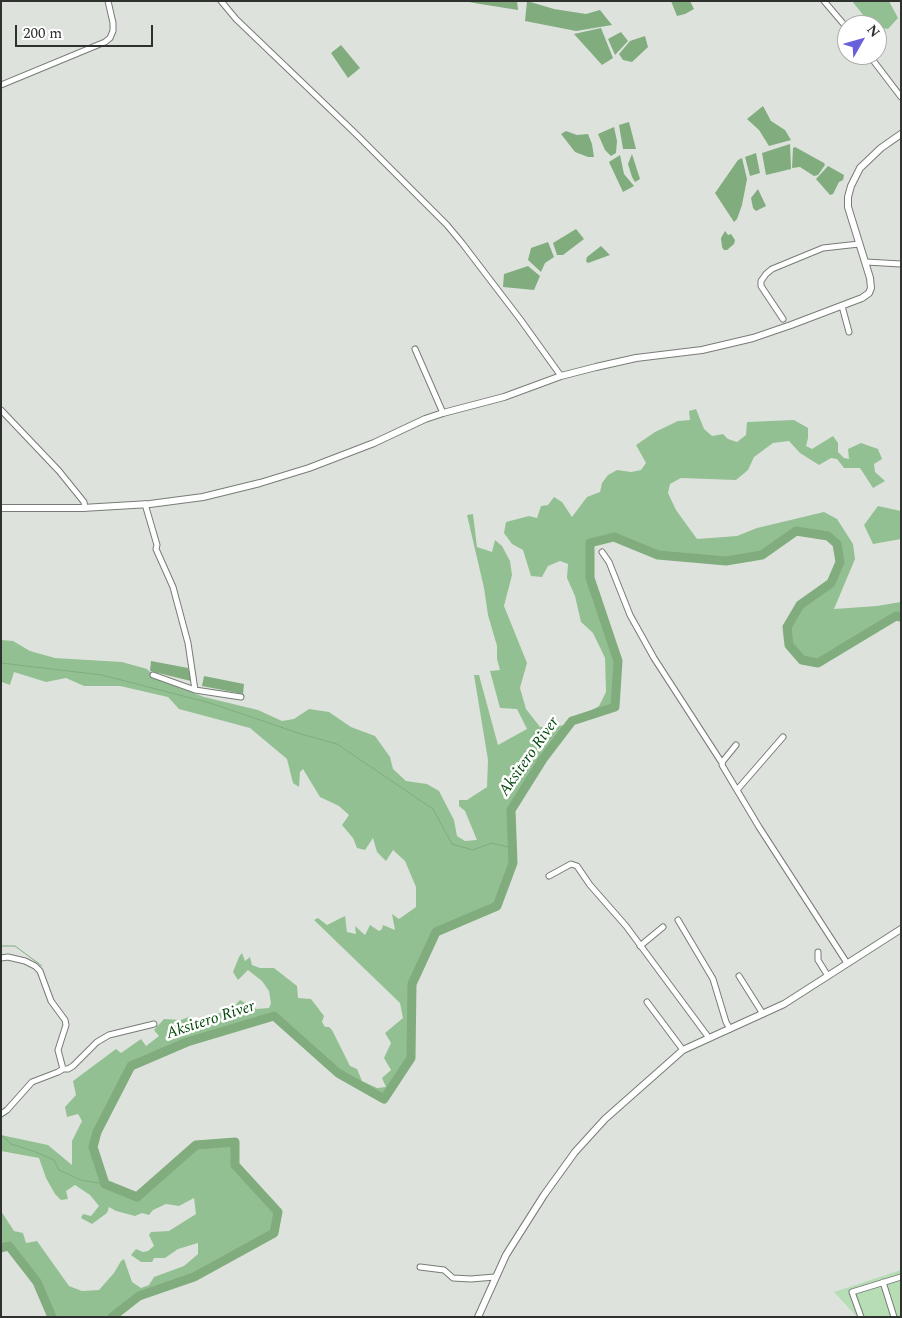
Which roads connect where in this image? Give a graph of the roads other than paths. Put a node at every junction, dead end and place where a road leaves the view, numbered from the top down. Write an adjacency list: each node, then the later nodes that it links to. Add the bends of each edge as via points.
1 (108, 1): 6 (street, via 113,23 110,38)
2 (221, 1): 16 (street, via 447,225)
3 (824, 1): 4 (street)
4 (837, 16)
5 (877, 65): 7 (street)
6 (1, 85)
7 (901, 97)
8 (901, 134): 9 (street, via 868,159 851,186 848,207)
9 (859, 244): 10 (street); 13 (street, via 823,248 766,274 761,286)
10 (866, 262): 11 (street); 12 (street, via 869,293)
11 (901, 264)
12 (842, 306): 14 (street); 16 (street, via 753,338 702,350 634,359)
13 (783, 319)
14 (849, 332)
15 (415, 348): 18 (street)
16 (561, 376): 18 (street, via 504,397)
17 (1, 410): 21 (street, via 59,471 84,502)
18 (443, 413): 19 (street, via 310,468 203,497)
19 (145, 504): 21 (street); 24 (street, via 156,550 173,587)
20 (1, 508): 21 (street)
21 (85, 508)
22 (602, 552): 28 (street, via 630,615 654,658)
23 (153, 675): 24 (street)
24 (196, 690): 25 (street)
25 (241, 698)
26 (783, 737): 29 (street)
27 (736, 745): 28 (street)
28 (722, 763): 29 (street)
29 (737, 790): 37 (street)
30 (549, 876): 34 (street, via 572,864 577,866)
31 (678, 920): 43 (street, via 712,979)
32 (663, 926): 34 (street)
33 (901, 929): 37 (street)
34 (640, 946): 44 (street)
35 (818, 952): 39 (street, via 818,960)
36 (1, 958): 46 (street, via 24,961 40,971 51,1001 65,1020 58,1050)
37 (848, 963): 39 (street)
38 (739, 976): 41 (street)
39 (828, 976): 41 (street)
40 (647, 1002): 45 (street)
41 (764, 1014): 43 (street)
42 (154, 1024): 46 (street, via 109,1035 97,1042 73,1066)
43 (730, 1029): 44 (street)
44 (710, 1038): 45 (street)
45 (683, 1050): 50 (street, via 579,1147 544,1195)
46 (63, 1069): 47 (street, via 32,1082)
47 (1, 1114)
48 (420, 1267): 50 (street, via 444,1270 454,1278)
49 (901, 1276): 51 (street)
50 (495, 1277): 52 (street)
51 (883, 1282): 53 (street, via 852,1292); 54 (street)
52 (478, 1317)
53 (861, 1317)
54 (894, 1317)

